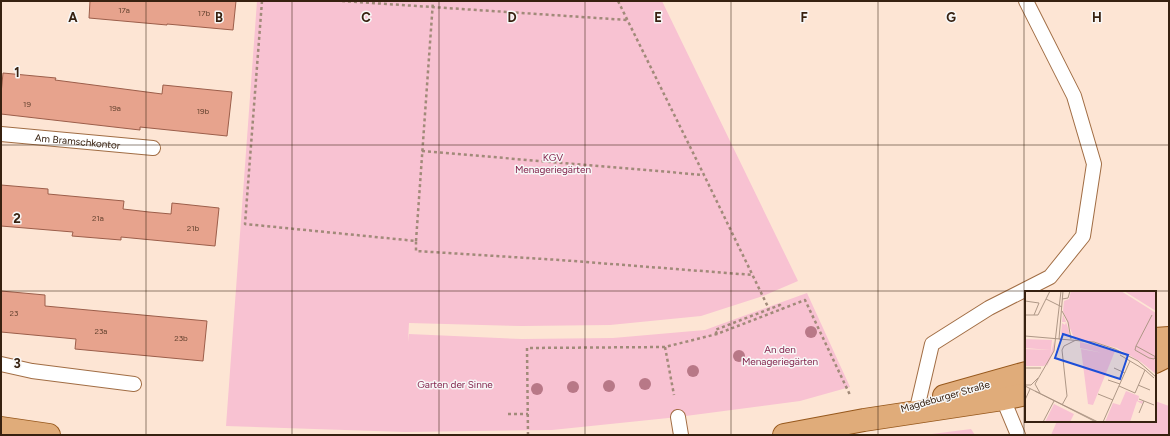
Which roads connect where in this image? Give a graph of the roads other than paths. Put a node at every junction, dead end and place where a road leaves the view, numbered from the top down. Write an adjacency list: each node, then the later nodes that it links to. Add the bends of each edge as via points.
1 (1026, 1): 13 (lane, via 1074,96 1094,164 1083,236 1050,277 989,308 932,344)
2 (1, 134): 3 (lane, Am Bramschkontor)
3 (153, 148)
4 (1169, 338): 5 (main road)
5 (1156, 339)
6 (1169, 354): 7 (main road)
7 (1156, 361)
8 (1, 364): 10 (lane, via 32,371)
9 (1025, 373): 13 (main road, Magdeburger Straße)
10 (134, 384)
11 (1025, 394): 12 (main road, Magdeburger Straße)
12 (1003, 399): 15 (main road, Magdeburger Straße); 20 (lane)
13 (918, 404): 15 (main road, Magdeburger Straße)
14 (678, 417): 18 (lane)
15 (864, 420): 19 (main road, Magdeburger Straße)
16 (1, 428): 17 (main road)
17 (49, 435)
18 (681, 435)
19 (784, 435)
20 (1018, 435)

